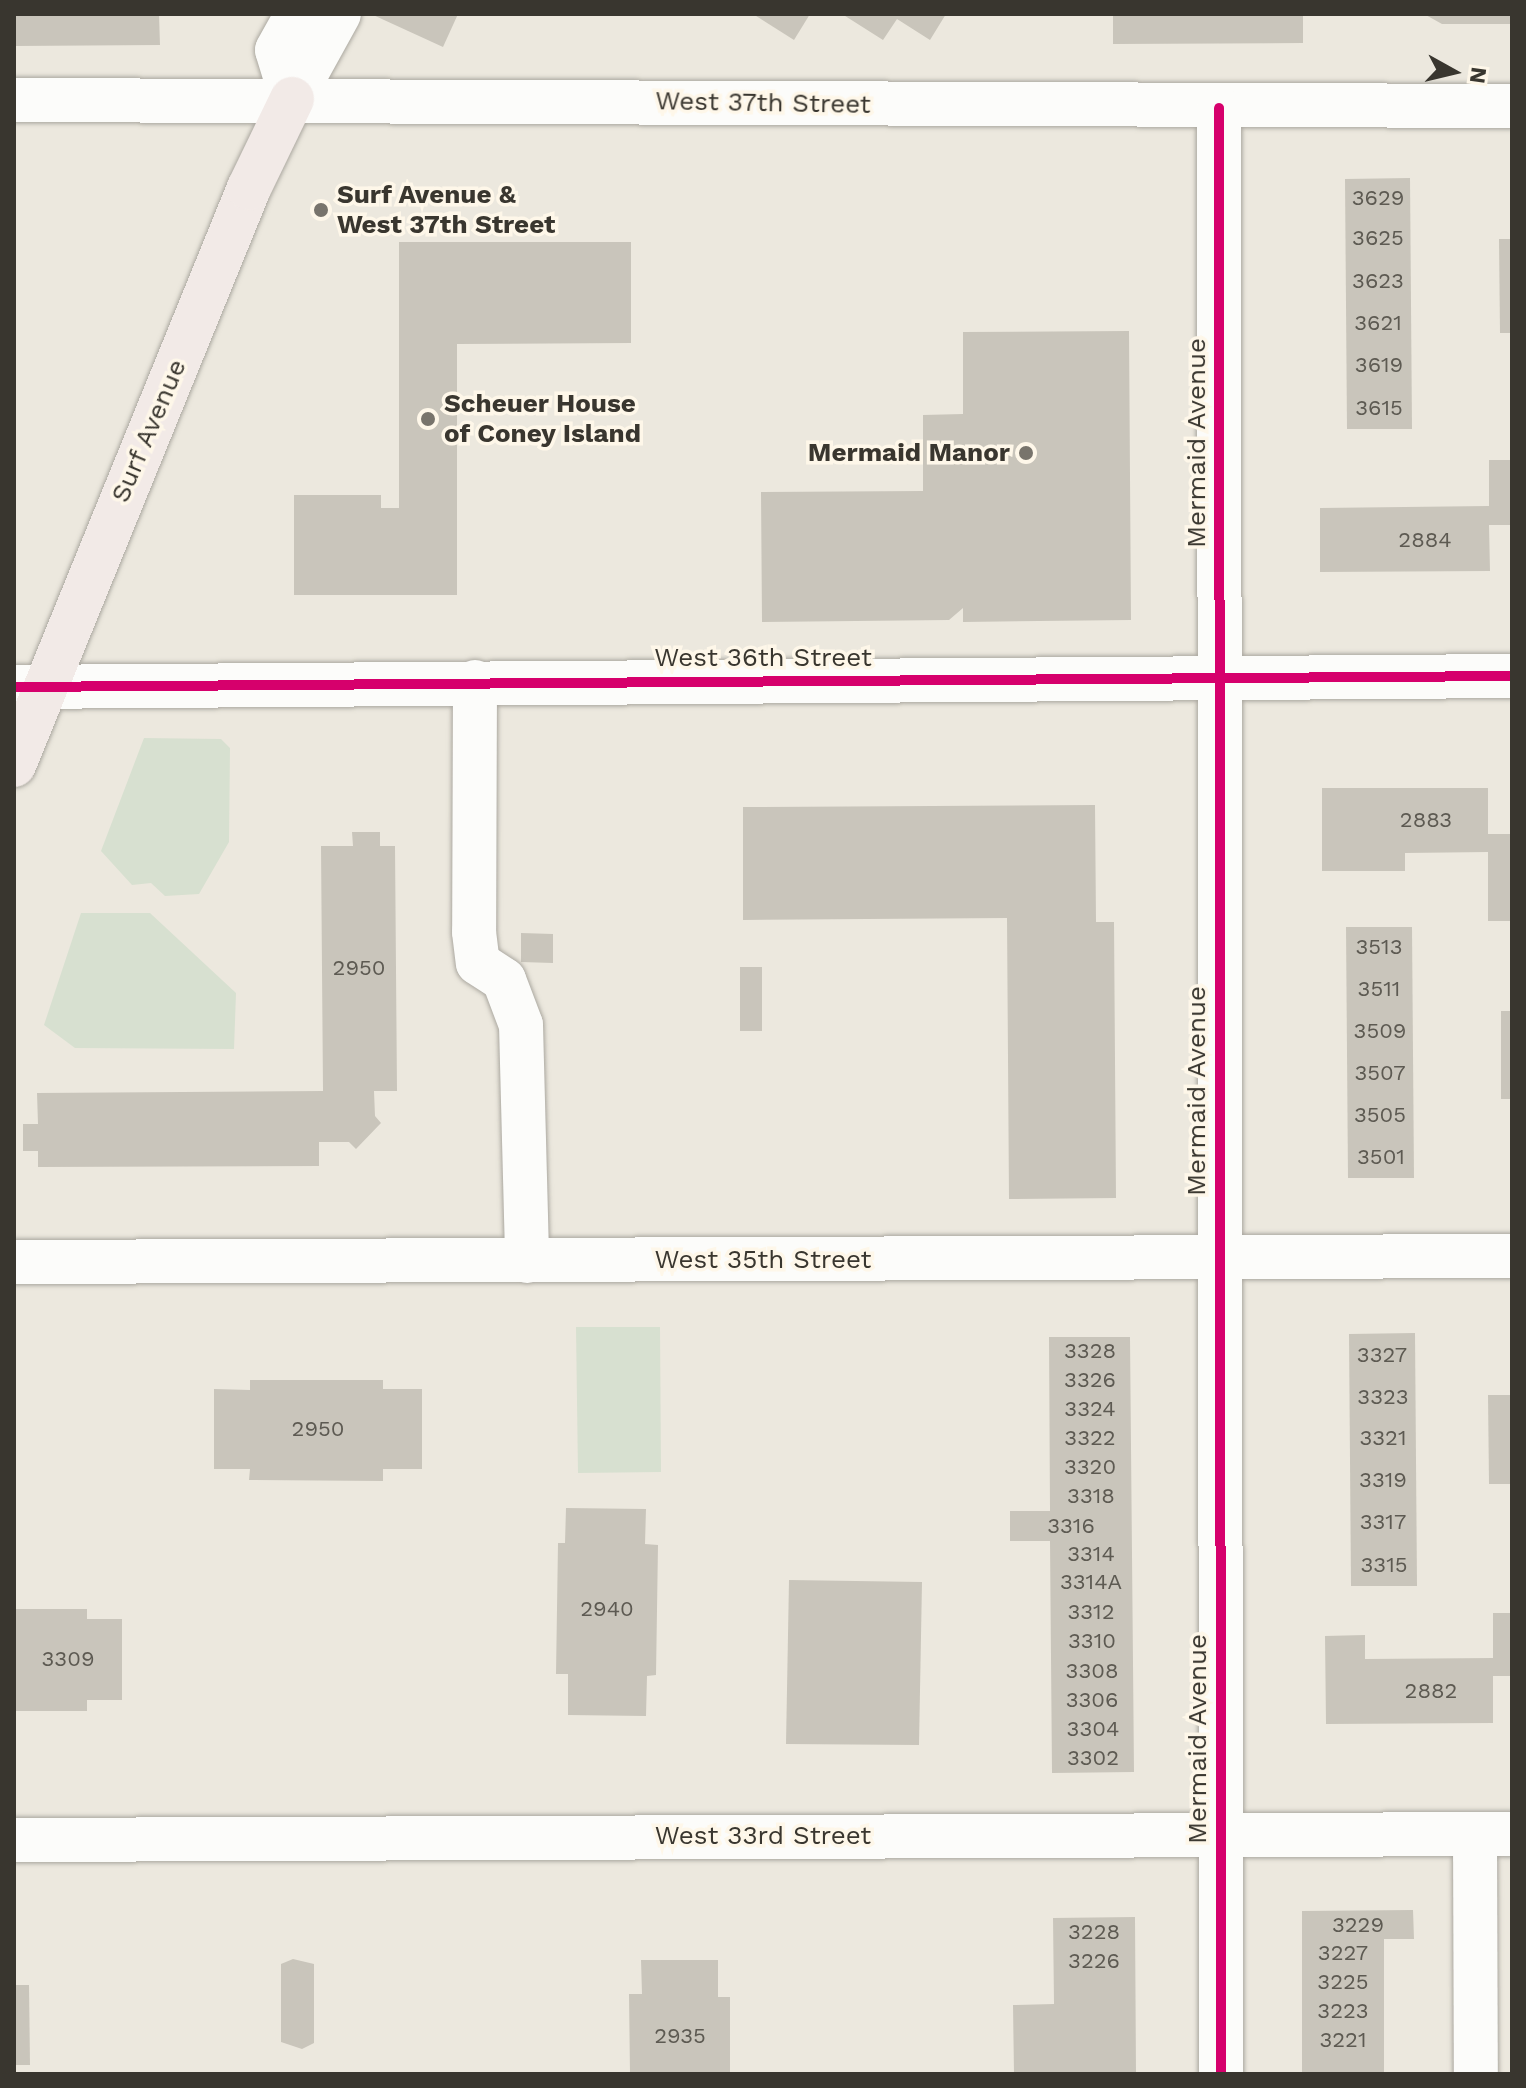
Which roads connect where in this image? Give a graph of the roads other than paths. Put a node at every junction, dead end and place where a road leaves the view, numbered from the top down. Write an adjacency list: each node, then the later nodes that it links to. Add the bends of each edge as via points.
1 (297, 14): 3 (street, via 277,50)
2 (339, 14): 3 (street, Surf Avenue)
3 (292, 99): 4 (street, West 37th Street); 6 (street, West 37th Street); 10 (main road, Surf Avenue)
4 (14, 100)
5 (1512, 106): 6 (street, West 37th Street)
6 (1219, 108): 8 (street, Mermaid Avenue)
7 (1512, 676): 8 (street, West 36th Street)
8 (1219, 678): 9 (street, West 36th Street); 13 (street, Mermaid Avenue)
9 (475, 682): 10 (street, West 36th Street); 14 (street, via 474,932 478,963 504,980 521,1025)
10 (28, 687): 11 (main road, Surf Avenue)
11 (14, 765)
12 (1512, 1256): 13 (street, West 35th Street)
13 (1219, 1258): 14 (street, West 35th Street); 16 (street, Mermaid Avenue)
14 (527, 1261): 15 (street, West 35th Street)
15 (14, 1262)
16 (1220, 1834): 17 (street, West 33rd Street); 18 (street, West 33rd Street); 19 (street, Mermaid Avenue)
17 (1493, 1834): 20 (street)
18 (14, 1840)
19 (1221, 2074)
20 (1476, 2074)

